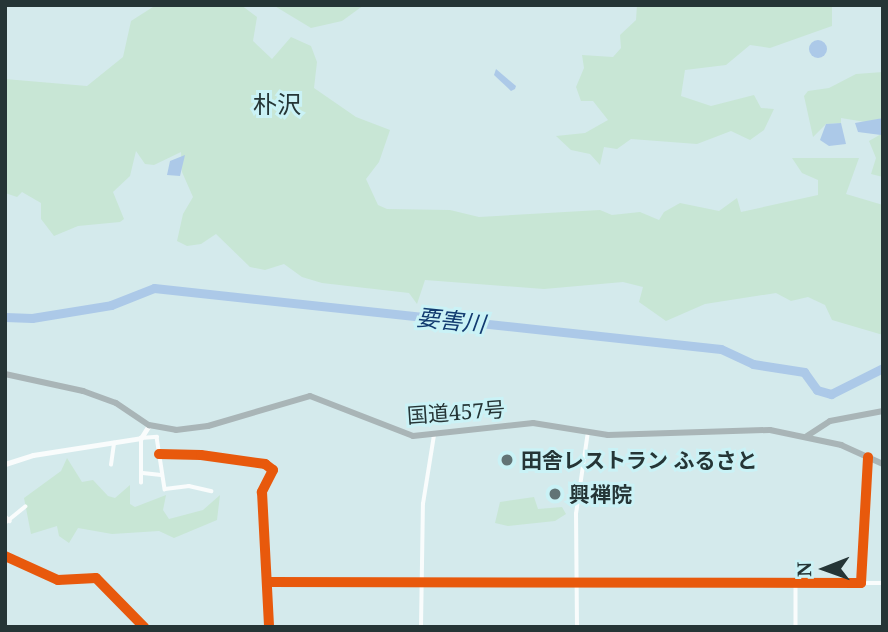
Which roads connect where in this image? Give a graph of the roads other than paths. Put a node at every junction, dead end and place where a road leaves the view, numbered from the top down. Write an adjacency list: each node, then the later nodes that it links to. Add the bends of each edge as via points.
1 (5, 374): 3 (highway, 国道457号, via 100,396)
2 (883, 411): 6 (highway, via 830,421)
3 (149, 425): 5 (highway, 国道457号, via 176,430 208,426 310,396 337,403 400,434); 7 (street)
4 (588, 432): 5 (highway, 国道457号, via 533,424); 6 (highway, 国道457号, via 720,428); 24 (street, via 576,514)
5 (434, 435): 23 (street, via 423,504)
6 (807, 436): 10 (highway, 国道457号)
7 (141, 438): 8 (street); 9 (street, via 157,437); 14 (street)
8 (114, 443): 11 (street, via 33,455); 13 (street)
9 (159, 454): 15 (street); 22 (street, via 271,468 262,492)
10 (868, 457): 12 (highway, 国道457号); 25 (street)
11 (5, 464)
12 (883, 464)
13 (111, 465)
14 (143, 473): 15 (street); 16 (street)
15 (161, 475): 17 (street, via 165,489 189,486)
16 (141, 483)
17 (211, 491)
18 (25, 507): 20 (street)
19 (5, 516): 20 (street)
20 (8, 522)
21 (5, 556): 28 (street, via 58,580 96,578)
22 (268, 582): 23 (street); 29 (street)
23 (422, 583): 24 (street); 30 (street)
24 (576, 583): 27 (street); 31 (street)
25 (861, 583): 26 (street); 27 (street)
26 (883, 583)
27 (796, 584): 32 (street)
28 (144, 627)
29 (269, 627)
30 (421, 627)
31 (578, 627)
32 (796, 627)

